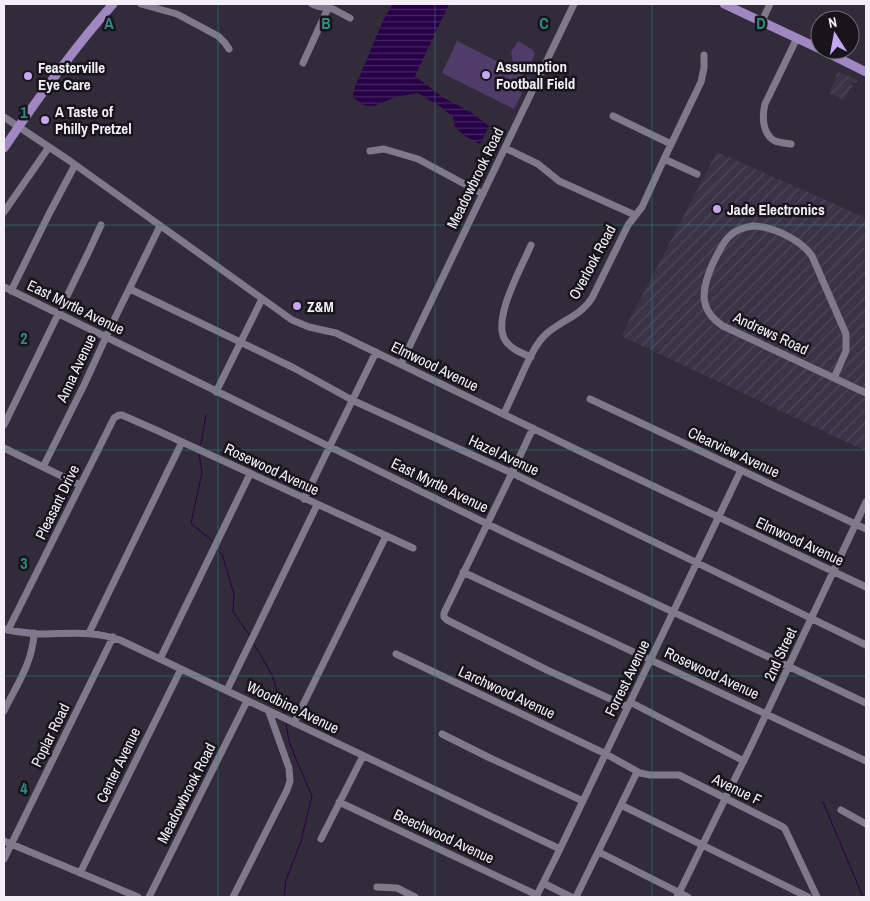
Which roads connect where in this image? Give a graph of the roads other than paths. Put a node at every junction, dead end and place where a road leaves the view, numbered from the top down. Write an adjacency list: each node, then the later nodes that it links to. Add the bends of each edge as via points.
1 (113, 4): 19 (main road, via 81,41)
2 (141, 4): 12 (street, via 177,14 218,36)
3 (312, 4): 7 (street)
4 (574, 4): 24 (street, Meadowbrook Road)
5 (724, 4): 9 (main road)
6 (770, 4): 9 (street)
7 (328, 8): 8 (street); 15 (street)
8 (350, 18)
9 (762, 21): 10 (main road)
10 (797, 38): 11 (main road); 21 (street, via 762,114 770,137 776,142)
11 (810, 44)
12 (229, 49)
13 (704, 55): 20 (street, Overlook Road, via 701,82)
14 (841, 60): 16 (main road)
15 (303, 62)
16 (866, 72)
17 (613, 116): 20 (street)
18 (4, 117): 19 (street, Elmwood Avenue)
19 (18, 126): 22 (street, Elmwood Avenue); 23 (main road)
20 (671, 144): 26 (street, Overlook Road)
21 (792, 144)
22 (49, 147): 27 (street, Elmwood Avenue); 30 (street)
23 (4, 148)
24 (505, 148): 29 (street, Meadowbrook Road); 31 (street, via 538,164 559,181)
25 (370, 151): 29 (street, via 384,149 418,159)
26 (664, 158): 28 (street); 31 (street, Overlook Road, via 642,207)
27 (75, 165): 33 (street, Elmwood Avenue); 37 (street)
28 (697, 174)
29 (483, 194): 44 (street, Meadowbrook Road)
30 (4, 212)
31 (635, 215): 43 (street, Overlook Road, via 588,304 546,334)
32 (101, 225): 39 (street)
33 (160, 226): 36 (street, Anna Avenue); 38 (street, Elmwood Avenue)
34 (531, 245): 43 (street, via 511,290 502,322 503,334 509,345)
35 (4, 287): 37 (street, East Myrtle Avenue)
36 (130, 289): 40 (street, Anna Avenue); 41 (street, Hazel Avenue)
37 (11, 291): 39 (street, East Myrtle Avenue)
38 (262, 299): 41 (street); 42 (street, Elmwood Avenue, via 292,320 336,333)
39 (58, 314): 40 (street, East Myrtle Avenue); 52 (street)
40 (106, 337): 46 (street, East Myrtle Avenue); 57 (street, Anna Avenue)
41 (240, 342): 46 (street); 49 (street, Hazel Avenue)
42 (376, 352): 44 (street, Elmwood Avenue); 49 (street)
43 (531, 357): 50 (street, Overlook Road)
44 (401, 364): 50 (street, Elmwood Avenue)
45 (834, 378): 45 (street, Andrews Road, via 846,351 846,334 809,252 801,244 768,228 749,226 734,232 721,246 706,280 704,294 709,312 723,326); 47 (street, Andrews Road)
46 (216, 392): 55 (street, East Myrtle Avenue)
47 (866, 393)
48 (590, 399): 58 (street, Clearview Avenue)
49 (352, 400): 55 (street); 59 (street, Hazel Avenue)
50 (504, 414): 53 (street, Elmwood Avenue)
51 (119, 415): 54 (street, Rosewood Avenue); 61 (street, Pleasant Drive, via 114,418)
52 (4, 425)
53 (532, 428): 59 (street); 65 (street, Elmwood Avenue)
54 (182, 442): 60 (street, Rosewood Avenue); 79 (street)
55 (330, 446): 62 (street); 66 (street, East Myrtle Avenue)
56 (4, 448): 57 (street)
57 (43, 467): 61 (street)
58 (741, 470): 65 (street, Forrest Avenue); 67 (street, Clearview Avenue)
59 (512, 473): 66 (street); 71 (street, Hazel Avenue)
60 (250, 474): 62 (street, Rosewood Avenue); 83 (street)
61 (80, 485): 77 (street, Pleasant Drive)
62 (304, 498): 64 (street, Rosewood Avenue)
63 (866, 502): 67 (street, 2nd Street)
64 (317, 505): 69 (street, Rosewood Avenue); 87 (street)
65 (719, 518): 71 (street, Forrest Avenue); 73 (street, Elmwood Avenue)
66 (487, 524): 72 (street); 75 (street, East Myrtle Avenue)
67 (856, 524): 68 (street, Clearview Avenue); 73 (street, 2nd Street)
68 (866, 529)
69 (386, 536): 70 (street, Rosewood Avenue); 94 (street)
70 (413, 548)
71 (697, 563): 75 (street, Forrest Avenue); 76 (street, Hazel Avenue)
72 (464, 572): 84 (street, Rosewood Avenue); 90 (street, via 444,613 447,620 547,670)
73 (834, 572): 74 (street, Elmwood Avenue); 76 (street, 2nd Street)
74 (866, 587)
75 (673, 612): 84 (street, Forrest Avenue); 85 (street, East Myrtle Avenue)
76 (812, 618): 81 (street, Hazel Avenue); 85 (street, 2nd Street)
77 (6, 630): 78 (street, Woodbine Avenue)
78 (34, 633): 79 (street, Woodbine Avenue); 91 (street, via 30,659)
79 (89, 633): 80 (street, Woodbine Avenue)
80 (114, 637): 83 (street, Woodbine Avenue); 109 (street, Poplar Road)
81 (866, 645)
82 (396, 654): 96 (street, Larchwood Avenue)
83 (160, 659): 86 (street, Woodbine Avenue)
84 (651, 660): 90 (street, Forrest Avenue); 93 (street, Rosewood Avenue)
85 (789, 667): 89 (street, East Myrtle Avenue); 93 (street, 2nd Street)
86 (181, 669): 87 (street, Woodbine Avenue); 114 (street, Center Avenue)
87 (226, 690): 88 (street, Woodbine Avenue)
88 (248, 700): 92 (street, Woodbine Avenue); 120 (street, Meadowbrook Road)
89 (866, 703)
90 (629, 705): 96 (street, Forrest Avenue); 98 (street)
91 (4, 711)
92 (269, 712): 94 (street, Woodbine Avenue); 121 (street, via 289,768 290,781)
93 (766, 714): 98 (street, 2nd Street); 99 (street, Rosewood Avenue)
94 (294, 723): 97 (street, Woodbine Avenue)
95 (442, 734): 102 (street)
96 (606, 754): 100 (street, Avenue F); 102 (street, Forrest Avenue)
97 (363, 756): 103 (street); 111 (street, Woodbine Avenue)
98 (744, 761): 101 (street, 2nd Street)
99 (866, 761)
100 (637, 772): 101 (street, Avenue F, via 679,775); 104 (street)
101 (726, 798): 110 (street, 2nd Street); 127 (street, Avenue F, via 785,828)
102 (583, 801): 111 (street, Forrest Avenue)
103 (339, 802): 107 (street); 118 (street, Beechwood Avenue)
104 (621, 805): 110 (street); 112 (street)
105 (841, 810): 106 (street)
106 (866, 824)
107 (321, 838)
108 (4, 841): 109 (street)
109 (11, 844): 113 (street, Poplar Road); 114 (street)
110 (702, 846): 117 (street, 2nd Street); 126 (street)
111 (560, 850): 115 (street, Forrest Avenue)
112 (599, 852): 117 (street); 124 (street)
113 (4, 859)
114 (80, 873): 119 (street)
115 (543, 883): 118 (street, Forrest Avenue); 123 (street)
116 (377, 887): 122 (street, via 397,888)
117 (678, 895): 125 (street)
118 (536, 896)
119 (138, 897)
120 (149, 897)
121 (233, 897)
122 (415, 897)
123 (571, 897)
124 (576, 897)
125 (688, 897)
126 (808, 897)
127 (817, 897)

